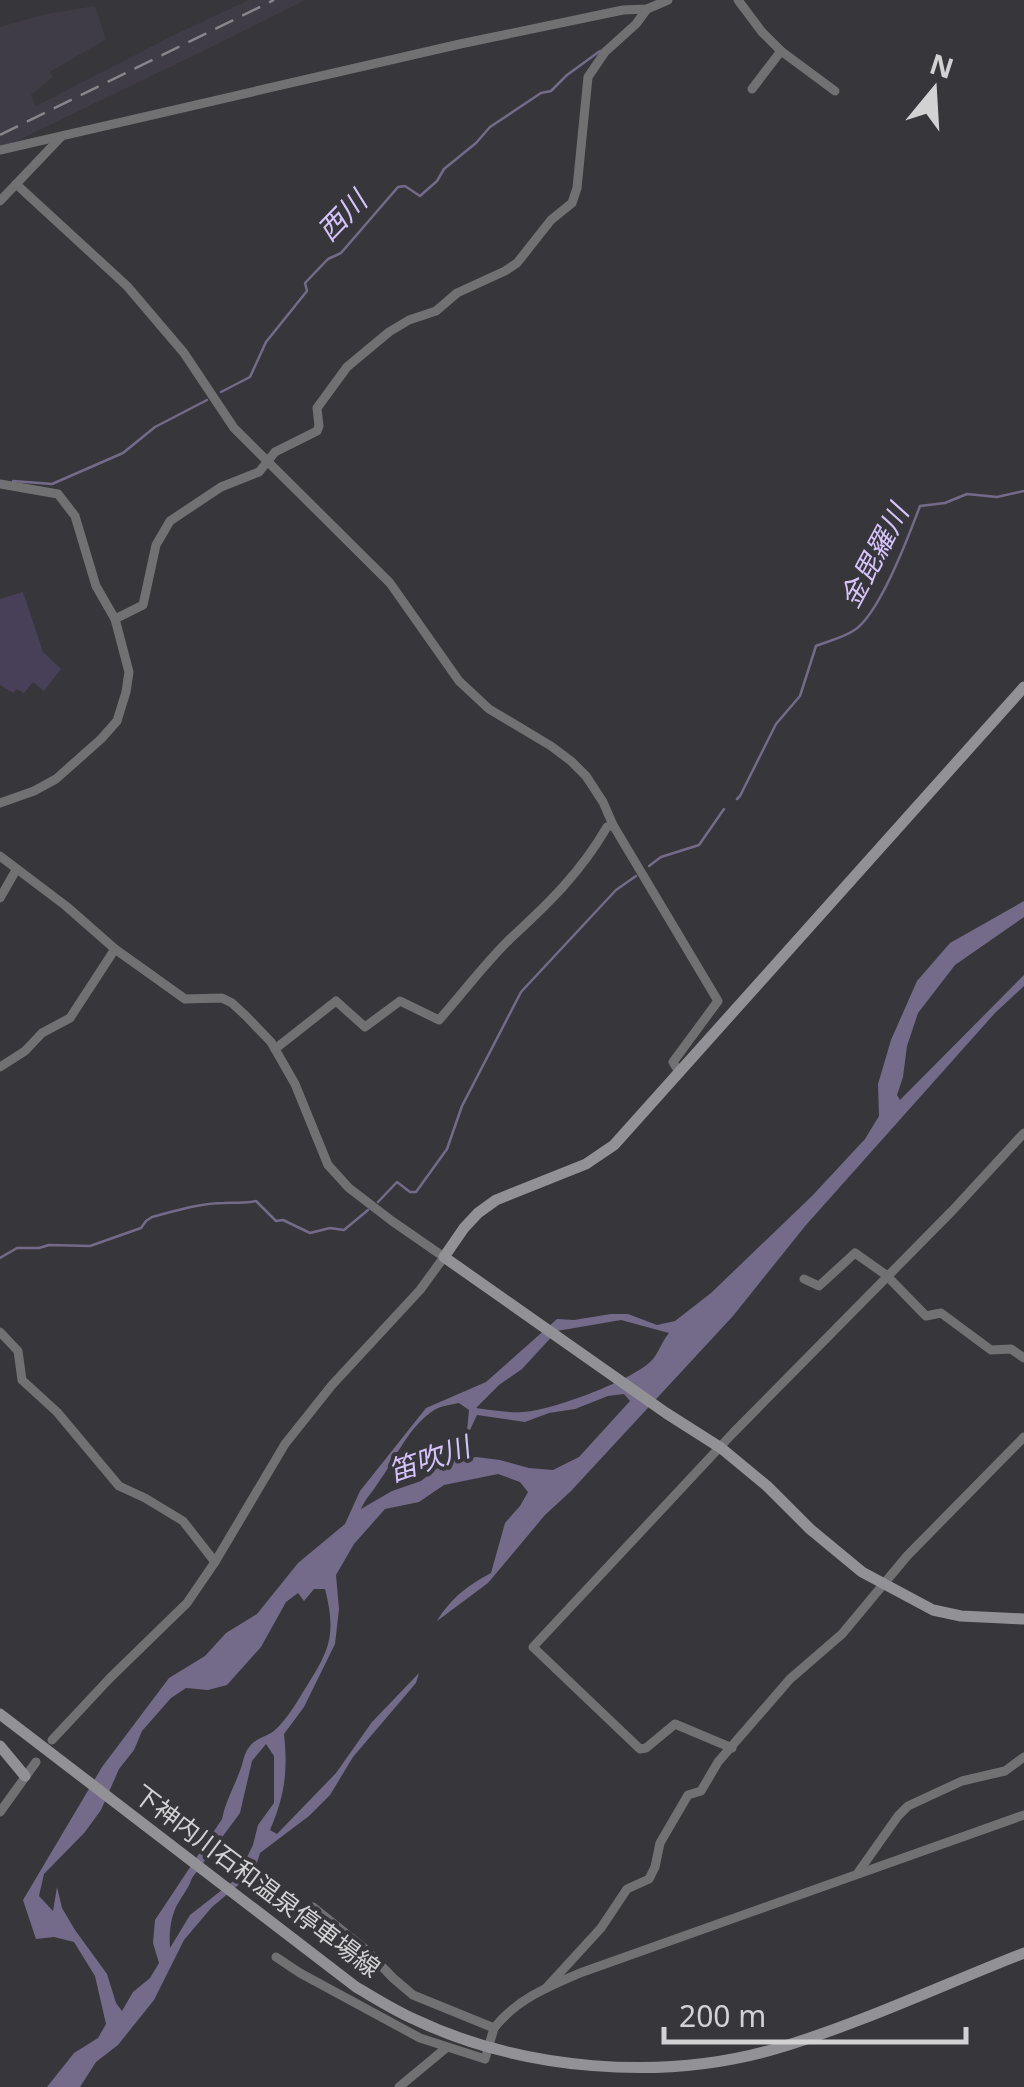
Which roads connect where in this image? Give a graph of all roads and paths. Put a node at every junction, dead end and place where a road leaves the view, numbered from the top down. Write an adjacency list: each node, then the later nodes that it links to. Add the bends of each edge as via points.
1 (668, 0): 3 (street)
2 (738, 0): 4 (street)
3 (647, 9): 7 (street, via 460,44); 11 (street, via 588,77 572,203 505,271 399,326 347,367 318,408 317,431)
4 (780, 52): 5 (street); 6 (street)
5 (752, 90)
6 (836, 92)
7 (62, 136): 8 (street); 9 (street)
8 (0, 150)
9 (16, 184): 10 (street); 11 (street, via 127,286)
10 (0, 201)
11 (266, 463): 13 (street, via 170,521 156,545 143,605); 16 (street, via 390,583 459,681 586,776)
12 (0, 484): 13 (street, via 58,494 75,516 96,586)
13 (115, 619): 15 (street, via 129,672 117,721 56,779)
14 (1024, 688): 23 (street)
15 (0, 803)
16 (613, 826): 21 (street, via 574,877 439,1020 400,1000 365,1027 336,1001); 23 (street, via 718,1000 673,1062)
17 (0, 856): 18 (street)
18 (16, 870): 19 (street); 20 (street)
19 (0, 898)
20 (115, 949): 21 (street, via 185,999 232,1003); 22 (street, via 70,1018)
21 (275, 1049): 25 (street, via 328,1166)
22 (0, 1066)
23 (679, 1072): 25 (street, via 614,1144 586,1164 496,1200)
24 (1024, 1133): 26 (street)
25 (444, 1256): 31 (street); 32 (street, via 285,1444)
26 (886, 1276): 27 (street, via 855,1253 819,1286); 29 (street, via 926,1316 941,1313 991,1350 1011,1349); 31 (street)
27 (804, 1279)
28 (0, 1332): 32 (street, via 18,1351 22,1380 119,1486 183,1521)
29 (1024, 1358)
30 (1024, 1437): 33 (street)
31 (721, 1448): 33 (street, via 839,1555); 38 (street, via 532,1647 640,1749 674,1724)
32 (214, 1562): 36 (street, via 187,1603)
33 (881, 1584): 34 (street, via 933,1610); 38 (street)
34 (1024, 1619)
35 (0, 1714): 50 (street, 下神内川石和温泉停車場線, via 356,1987 416,2020)
36 (52, 1740)
37 (0, 1746): 41 (street)
38 (732, 1748): 48 (street, via 701,1791 688,1794 648,1879 627,1890)
39 (1024, 1757): 44 (street, via 1005,1771 962,1781 908,1806)
40 (36, 1762): 41 (street)
41 (25, 1776): 42 (street)
42 (0, 1812)
43 (1024, 1815): 44 (street)
44 (857, 1874): 48 (street)
45 (313, 1907): 49 (street, via 413,1995)
46 (1024, 1953): 50 (street, 下神内川石和温泉停車場線, via 816,2036 716,2061 600,2066)
47 (276, 1957): 51 (street)
48 (547, 1987): 49 (street)
49 (494, 2028): 50 (street)
50 (490, 2046): 51 (street, via 485,2059)
51 (446, 2048): 52 (street)
52 (399, 2087)

